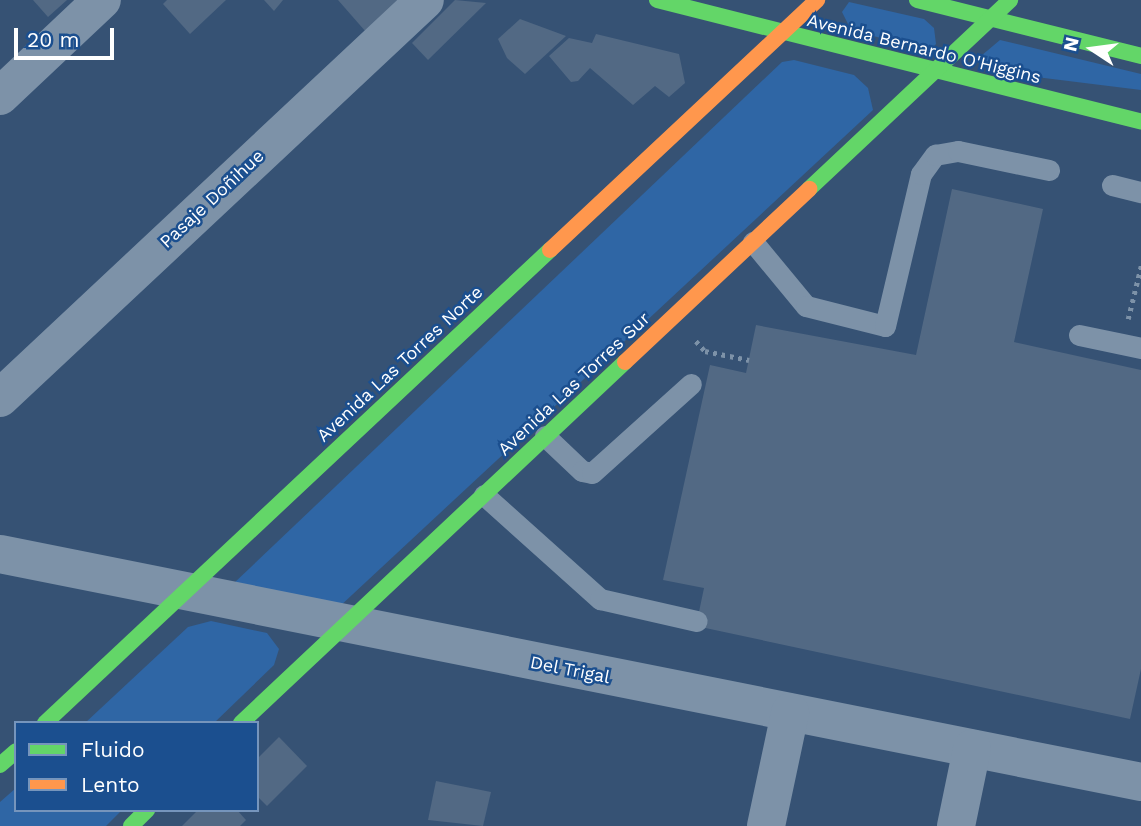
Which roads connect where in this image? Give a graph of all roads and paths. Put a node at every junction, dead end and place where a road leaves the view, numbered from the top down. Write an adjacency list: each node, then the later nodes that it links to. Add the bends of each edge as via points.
1 (102, 0): 11 (street)
2 (425, 0): 23 (street, Pasaje Doñihue)
3 (657, 0): 8 (street, Avenida Bernardo O'Higgins)
4 (817, 0): 8 (street, Avenida Las Torres Norte)
5 (917, 0): 7 (street)
6 (1010, 0): 7 (street, Avenida Las Torres Sur)
7 (990, 19): 9 (street); 10 (street, Avenida Las Torres Sur)
8 (782, 33): 10 (street, Avenida Bernardo O'Higgins); 27 (street, Avenida Las Torres Norte)
9 (1141, 55)
10 (933, 72): 12 (street, Avenida Bernardo O'Higgins); 16 (street, Avenida Las Torres Sur)
11 (0, 96)
12 (1141, 122)
13 (1049, 170): 16 (lane, via 958,151 935,155 921,174 885,326 806,306)
14 (1112, 185): 15 (lane)
15 (1141, 192)
16 (752, 242): 18 (street, Avenida Las Torres Sur)
17 (1141, 266): 20 (path)
18 (674, 316): 21 (path, via 705,351); 24 (street, Avenida Las Torres Sur)
19 (1079, 335): 20 (lane)
20 (1132, 346)
21 (749, 360)
22 (691, 384): 24 (lane, via 592,473 582,471)
23 (0, 398)
24 (545, 436): 25 (street, Avenida Las Torres Sur)
25 (484, 495): 28 (lane, via 600,599); 29 (street, Avenida Las Torres Sur)
26 (0, 554): 27 (street, Del Trigal)
27 (184, 593): 29 (street, Del Trigal); 31 (street, Avenida Las Torres Norte)
28 (697, 621)
29 (345, 625): 30 (street, Del Trigal); 32 (street, Avenida Las Torres Sur)
30 (790, 713): 33 (street, Del Trigal); 39 (street)
31 (47, 721)
32 (243, 721)
33 (972, 749): 36 (street, Del Trigal); 40 (street)
34 (14, 753): 35 (street)
35 (0, 765)
36 (1141, 782)
37 (146, 812): 38 (street)
38 (131, 826)
39 (766, 826)
40 (956, 826)

